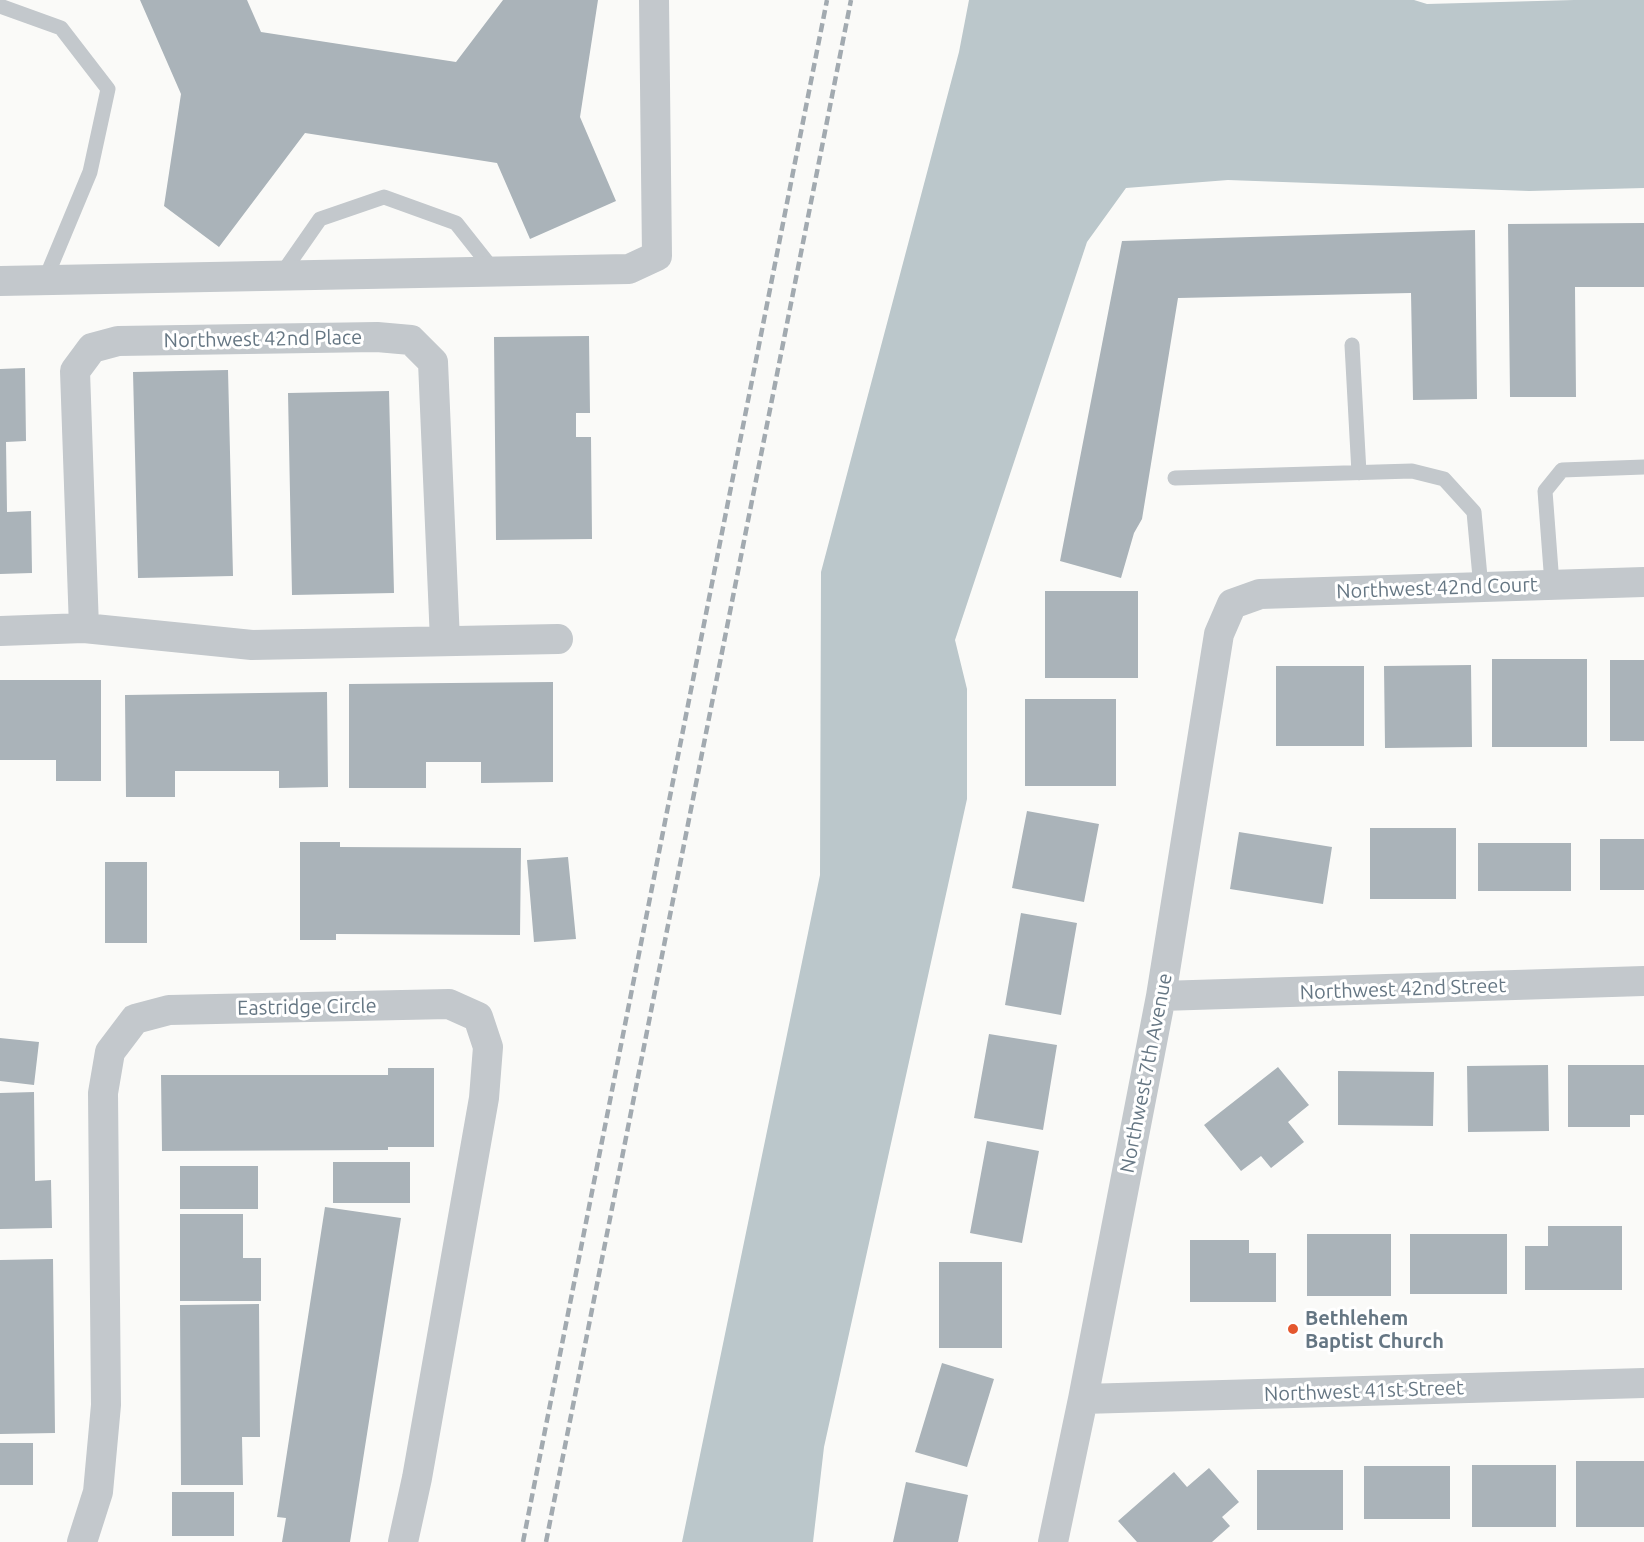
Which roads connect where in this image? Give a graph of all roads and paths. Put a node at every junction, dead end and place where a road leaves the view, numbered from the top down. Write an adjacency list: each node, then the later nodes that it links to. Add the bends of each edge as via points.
1 (654, 0): 3 (street, via 657,256 629,269)
2 (0, 6): 5 (lane, via 61,28 108,89 90,171)
3 (494, 271): 4 (street); 4 (lane, via 456,223 384,197 320,219)
4 (280, 275): 5 (street)
5 (45, 280): 6 (street)
6 (0, 281)
7 (1352, 345): 9 (lane)
8 (1644, 467): 12 (lane, via 1562,470 1545,491)
9 (1359, 473): 10 (lane); 13 (lane, via 1412,471 1444,479 1474,512)
10 (1175, 478)
11 (1644, 582): 12 (street, Northwest 42nd Court)
12 (1552, 584): 13 (street, Northwest 42nd Court)
13 (1481, 588): 14 (street, Northwest 42nd Court, via 1260,594)
14 (1232, 604): 20 (street, Northwest 7th Avenue, via 1219,634)
15 (84, 628): 16 (street); 18 (street, via 252,645); 18 (street, Northwest 42nd Place, via 75,371 92,348 117,341 376,337 411,340 433,362)
16 (0, 631)
17 (558, 639): 18 (street)
18 (445, 641)
19 (1644, 981): 20 (street, Northwest 42nd Street)
20 (1161, 996): 22 (street, Northwest 7th Avenue)
21 (1644, 1383): 22 (street, Northwest 41st Street)
22 (1083, 1399): 25 (street, Northwest 7th Avenue)
23 (82, 1542): 24 (street, Eastridge Circle, via 98,1492 105,1405 102,1094 110,1052 135,1019 169,1010 448,1004 478,1017 488,1047 484,1098)
24 (403, 1542)
25 (1053, 1542)

